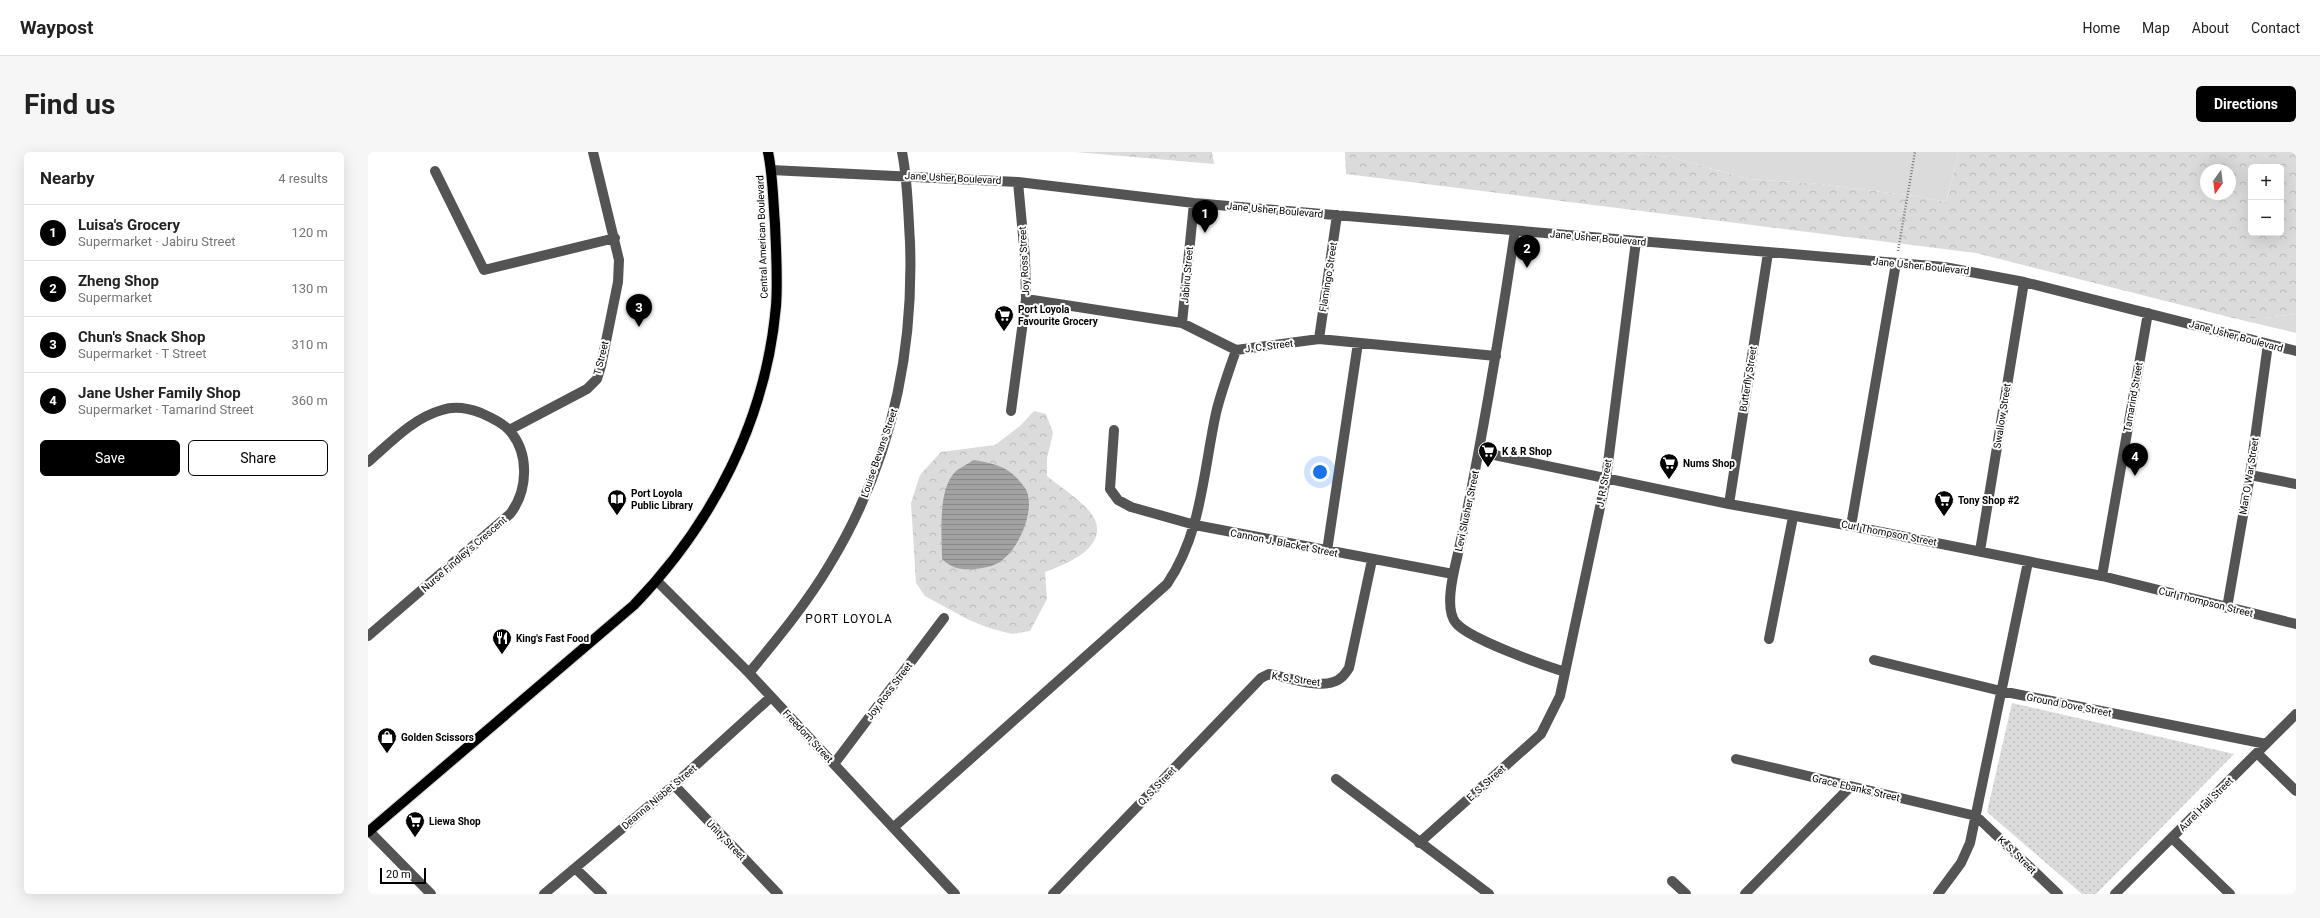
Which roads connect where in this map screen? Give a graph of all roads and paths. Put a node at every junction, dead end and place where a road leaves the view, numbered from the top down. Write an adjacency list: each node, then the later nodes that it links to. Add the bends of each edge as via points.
1 (593, 152): 12 (street, T Street)
2 (768, 152): 5 (main road, Central American Boulevard)
3 (902, 152): 7 (street, Louise Bevans Street)
4 (1915, 152): 15 (path)
5 (771, 170): 7 (street, Jane Usher Boulevard); 44 (main road, Central American Boulevard, via 776,244 776,304 770,350 759,401 742,446 721,487 692,534)
6 (435, 171): 12 (street, via 484,270)
7 (907, 175): 8 (street, Jane Usher Boulevard); 51 (street, Louise Bevans Street, via 911,293 909,324 898,398 889,431 863,500 831,563 788,626)
8 (1018, 182): 9 (street, Jane Usher Boulevard); 17 (street, Joy Ross Street)
9 (1194, 203): 10 (street, Jane Usher Boulevard); 19 (street, Jabiru Street)
10 (1338, 215): 11 (street, Jane Usher Boulevard); 20 (street, Flamingo Street)
11 (1515, 231): 13 (street, Jane Usher Boulevard); 25 (street, Levi Slusher Street)
12 (615, 238): 27 (street, T Street, via 619,260 618,282 597,379 587,389)
13 (1636, 241): 14 (street, Jane Usher Boulevard); 32 (street, J. R. Street)
14 (1768, 254): 15 (street, Jane Usher Boulevard); 34 (street, Butterfly Street)
15 (1896, 263): 16 (street, Jane Usher Boulevard, via 1966,270); 37 (street)
16 (2024, 282): 18 (street, Jane Usher Boulevard); 39 (street, Swallow Street)
17 (1026, 298): 19 (street, J. C. Street); 26 (street, Joy Ross Street)
18 (2148, 312): 22 (street, Jane Usher Boulevard); 43 (street, Tamarind Street)
19 (1182, 323): 23 (street, J. C. Street)
20 (1319, 339): 21 (street, J. C. Street); 23 (street, J. C. Street)
21 (1358, 342): 25 (street, J. C. Street); 38 (street)
22 (2268, 344): 24 (street, Jane Usher Boulevard); 31 (street, Man O War Street)
23 (1236, 350): 36 (street, via 1216,412)
24 (2296, 351)
25 (1496, 356): 29 (street, Levi Slusher Street)
26 (1011, 410)
27 (509, 430): 30 (street, Nurse Findley's Crescent, via 492,417 476,411 458,407 442,410 417,420); 48 (street, Nurse Findley's Crescent, via 521,450 524,468 523,487 518,503 497,526)
28 (1114, 430): 36 (street, Cannon J. Blacket Street, via 1110,489 1118,500 1130,507)
29 (1480, 452): 32 (street, Curl Thompson Street); 42 (street, Levi Slusher Street)
30 (368, 462)
31 (2250, 475): 33 (street); 45 (street, Man O War Street)
32 (1606, 479): 34 (street, Curl Thompson Street); 52 (street, J. R. Street)
33 (2296, 484)
34 (1728, 504): 35 (street, Curl Thompson Street)
35 (1793, 517): 37 (street, Curl Thompson Street); 49 (street)
36 (1195, 525): 38 (street, Cannon J. Blacket Street); 67 (street, via 1178,568 1167,584)
37 (1851, 526): 39 (street, Curl Thompson Street)
38 (1328, 551): 40 (street, Cannon J. Blacket Street)
39 (1980, 551): 41 (street, Curl Thompson Street)
40 (1372, 560): 42 (street, Cannon J. Blacket Street); 53 (street, K. S. Street, via 1349,668 1342,678 1332,683 1316,683 1269,674)
41 (2028, 562): 43 (street, Curl Thompson Street); 54 (street)
42 (1453, 574): 52 (street, Levi Slusher Street, via 1450,609 1455,622 1469,634)
43 (2102, 576): 45 (street, Curl Thompson Street)
44 (657, 581): 51 (street, Freedom Street); 68 (main road, Central American Boulevard, via 634,605)
45 (2227, 608): 47 (street, Curl Thompson Street)
46 (944, 618): 61 (street, Joy Ross Street)
47 (2296, 624)
48 (368, 636)
49 (1769, 639)
50 (1874, 660): 54 (street, Ground Dove Street)
51 (749, 672): 55 (street, Freedom Street)
52 (1565, 672): 57 (street, J. R. Street, via 1560,696)
53 (1261, 678): 78 (street, Q. S. Street)
54 (2001, 691): 58 (street, Ground Dove Street); 66 (street)
55 (771, 697): 61 (street, Freedom Street); 63 (street, Deanna Nisbet Street)
56 (2296, 714): 58 (street, Aurel Hall Street)
57 (1549, 719): 70 (street, E. S. Street, via 1541,734)
58 (2266, 744): 59 (street, Aurel Hall Street)
59 (2258, 753): 65 (street); 69 (street, Aurel Hall Street)
60 (1736, 759): 64 (street, Grace Ebanks Street)
61 (834, 764): 67 (street, Freedom Street)
62 (1336, 778): 70 (street)
63 (674, 785): 71 (street, Deanna Nisbet Street); 76 (street, Unity Street)
64 (1850, 788): 66 (street, Grace Ebanks Street); 81 (street)
65 (2296, 791)
66 (1976, 816): 82 (street, via 1970,843 1961,863); 83 (street, K. S. Street)
67 (894, 827): 77 (street, Freedom Street)
68 (369, 832): 73 (street)
69 (2172, 838): 84 (street, Aurel Hall Street); 85 (street)
70 (1419, 843): 79 (street)
71 (575, 868): 74 (street, Deanna Nisbet Street); 75 (street)
72 (1672, 881): 80 (street)
73 (431, 894)
74 (544, 894)
75 (602, 894)
76 (778, 894)
77 (956, 894)
78 (1053, 894)
79 (1488, 894)
80 (1686, 894)
81 (1745, 894)
82 (1938, 894)
83 (2058, 894)
84 (2115, 894)
85 (2230, 894)

